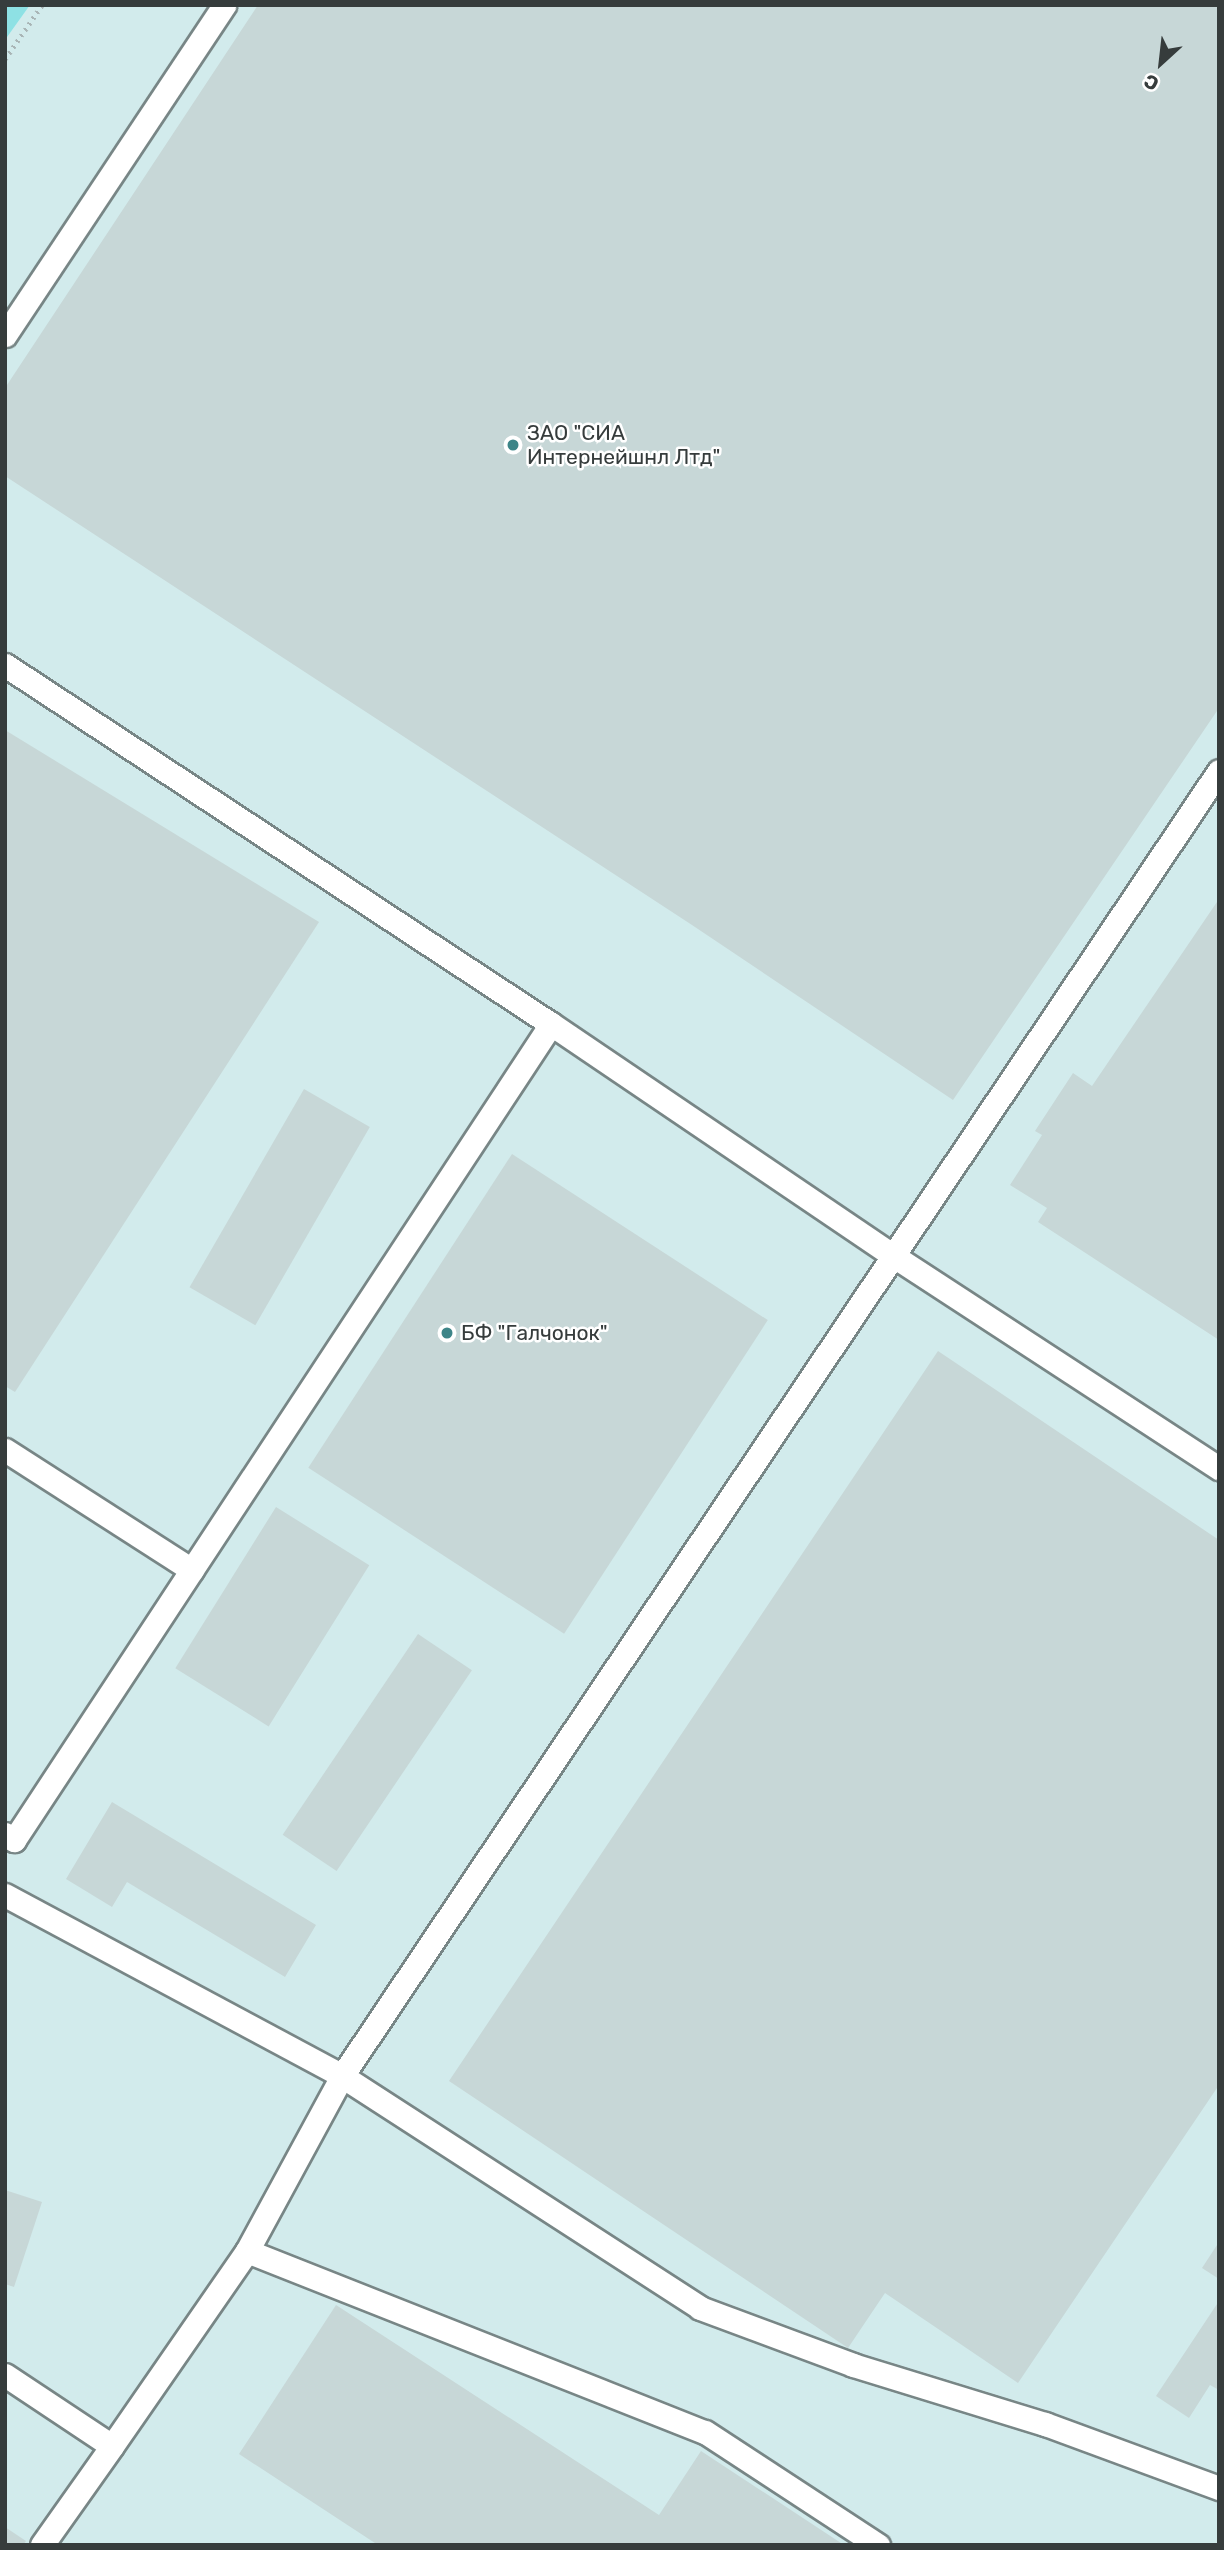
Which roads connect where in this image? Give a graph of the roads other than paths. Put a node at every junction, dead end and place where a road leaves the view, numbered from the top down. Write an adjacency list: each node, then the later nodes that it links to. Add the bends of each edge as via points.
1 (224, 5): 2 (lane)
2 (5, 335)
3 (5, 665): 5 (lane)
4 (1219, 771): 6 (lane)
5 (551, 1024): 6 (lane); 9 (lane)
6 (892, 1255): 8 (lane); 12 (lane)
7 (5, 1450): 9 (lane)
8 (1219, 1468)
9 (192, 1570): 10 (lane)
10 (8, 1843)
11 (5, 1895): 12 (lane)
12 (342, 2076): 13 (lane); 16 (lane, via 700,2308 853,2365 1045,2424)
13 (247, 2252): 15 (lane); 18 (lane, via 705,2432)
14 (5, 2375): 15 (lane)
15 (112, 2446): 17 (lane)
16 (1219, 2488)
17 (42, 2545)
18 (878, 2545)

